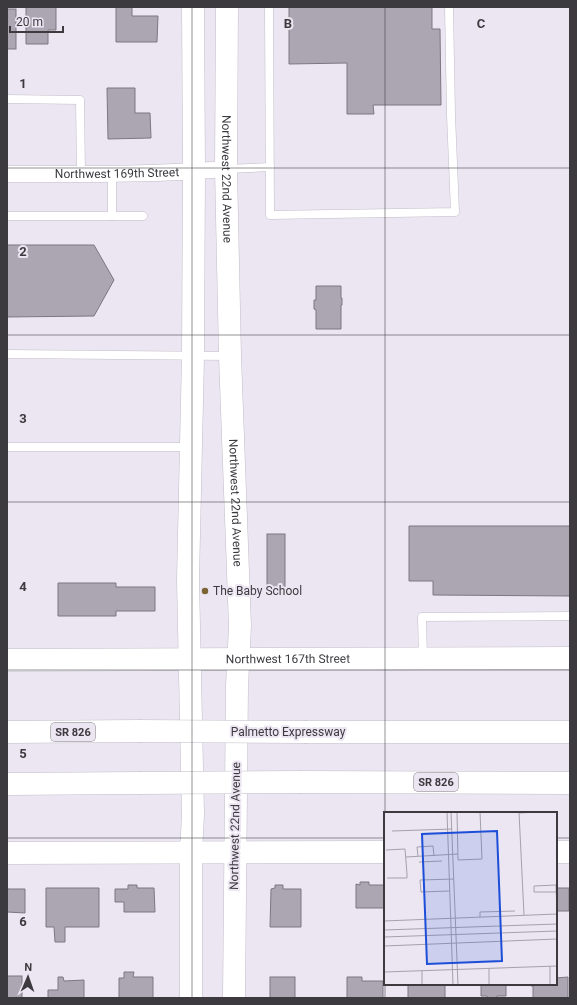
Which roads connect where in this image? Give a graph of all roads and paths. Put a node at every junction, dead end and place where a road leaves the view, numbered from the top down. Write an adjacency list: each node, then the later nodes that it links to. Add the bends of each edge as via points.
1 (193, 7): 8 (main road)
2 (227, 7): 7 (main road, Northwest 22nd Avenue)
3 (269, 7): 6 (lane)
4 (449, 7): 6 (lane, via 455,212 270,215)
5 (7, 99): 10 (lane, via 80,100)
6 (270, 167): 7 (lane)
7 (226, 169): 8 (street, Northwest 169th Street); 17 (main road, Northwest 22nd Avenue)
8 (194, 171): 11 (street, Northwest 169th Street); 16 (main road)
9 (7, 174): 10 (street, Northwest 169th Street)
10 (81, 174): 11 (street, Northwest 169th Street)
11 (112, 174): 13 (lane)
12 (7, 216): 13 (lane)
13 (112, 216): 14 (lane)
14 (143, 216)
15 (7, 354): 16 (lane)
16 (192, 356): 17 (lane); 19 (main road)
17 (230, 356): 23 (main road, Northwest 22nd Avenue, via 240,626)
18 (7, 447): 19 (lane)
19 (191, 447): 25 (main road, via 188,580)
20 (570, 616): 21 (lane, via 422,617)
21 (423, 658): 22 (main road, Northwest 167th Street); 23 (main road, Northwest 167th Street)
22 (570, 658)
23 (238, 659): 25 (main road, Northwest 167th Street); 32 (main road, Northwest 22nd Avenue)
24 (7, 660): 25 (main road, Northwest 167th Street)
25 (190, 660): 31 (main road)
26 (7, 732): 27 (main road, Palmetto Expressway / SR 826, bridge)
27 (570, 732)
28 (570, 783): 29 (main road, SR 826, bridge)
29 (7, 784)
30 (7, 852): 31 (main road)
31 (191, 852): 32 (main road); 36 (main road)
32 (235, 852): 33 (main road); 37 (main road, Northwest 22nd Avenue)
33 (384, 852)
34 (557, 852): 35 (main road)
35 (570, 852)
36 (191, 998)
37 (234, 998)

